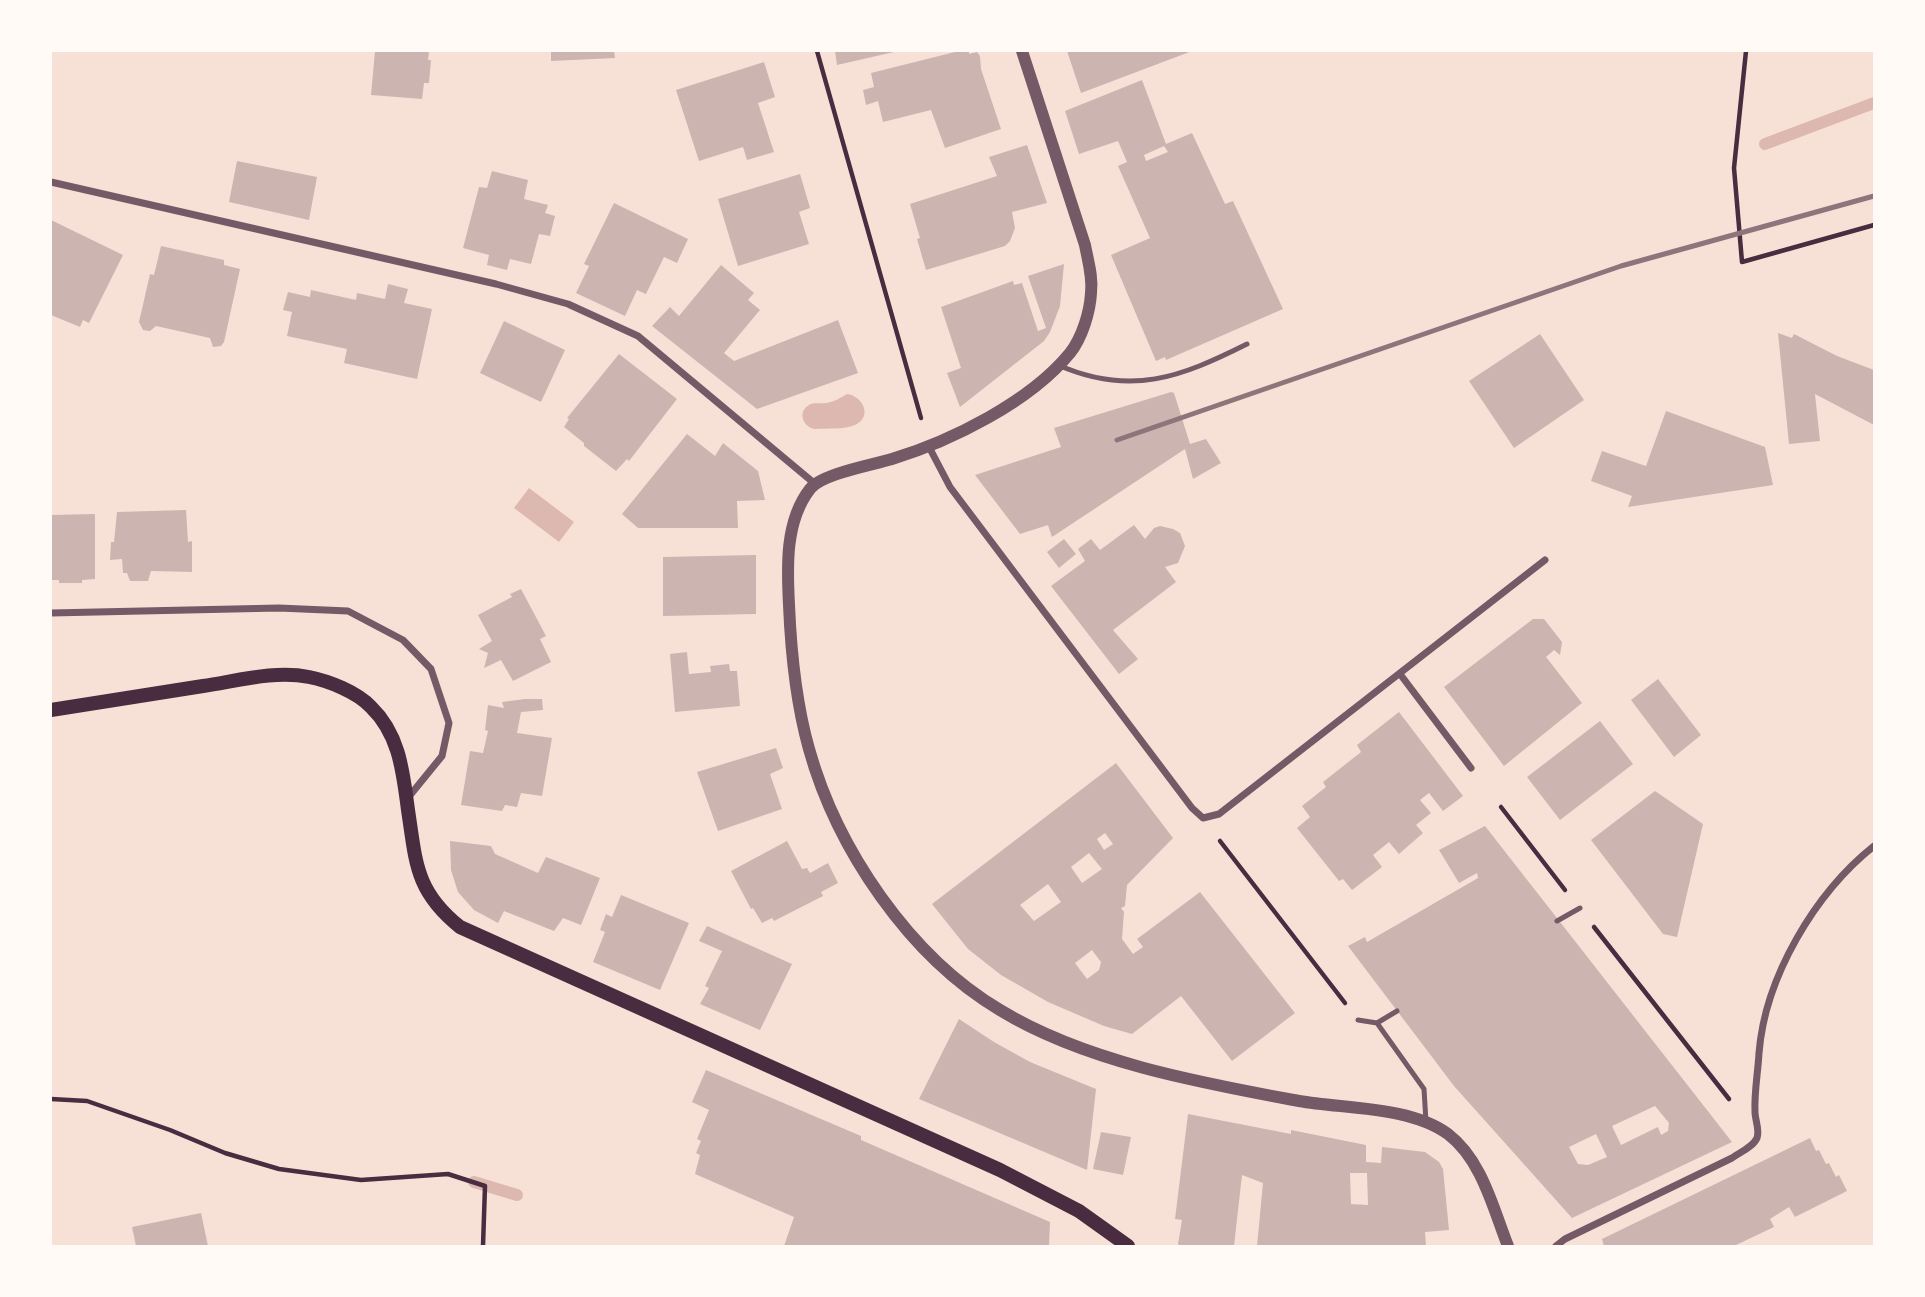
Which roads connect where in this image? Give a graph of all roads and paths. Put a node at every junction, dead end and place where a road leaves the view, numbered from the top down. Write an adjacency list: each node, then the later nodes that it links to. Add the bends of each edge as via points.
1 (817, 51): 8 (path)
2 (1022, 51): 7 (street, via 1090,271 1091,294 1082,331)
3 (1746, 51): 5 (path, via 1734,168 1742,262)
4 (51, 182): 10 (street, via 568,304 638,336)
5 (1874, 225)
6 (1247, 344): 7 (lane, via 1202,366 1149,381 1114,382)
7 (1058, 365): 9 (street, via 1009,405)
8 (921, 418)
9 (928, 445): 10 (street); 13 (street, via 950,487 1203,818 1219,814)
10 (814, 483): 27 (street, via 798,505 792,526 788,579 797,690 809,748 827,800 861,866 922,947 1000,1010 1077,1046 1227,1086)
11 (1545, 560): 13 (street)
12 (51, 612): 16 (street, via 348,611 402,640 431,669 449,723 442,756)
13 (1401, 674): 15 (street)
14 (51, 710): 16 (main road, via 261,677 309,677 349,692 382,719 394,739)
15 (1471, 768)
16 (407, 799): 29 (main road, via 416,865 425,890 460,927 1000,1170 1079,1211)
17 (1502, 807): 20 (path)
18 (1220, 841): 23 (path)
19 (1874, 846): 31 (street, via 1823,901 1780,970 1760,1042 1755,1142 1732,1158)
20 (1580, 908): 21 (lane); 26 (path)
21 (1557, 921)
22 (1397, 1011): 24 (lane)
23 (1359, 1020): 24 (lane)
24 (1377, 1023): 27 (lane, via 1424,1089)
25 (51, 1100): 28 (path, via 87,1101 278,1169 361,1180 448,1174 485,1186)
26 (1733, 1105)
27 (1426, 1122): 30 (street, via 1463,1149 1485,1186)
28 (483, 1246)
29 (1128, 1246)
30 (1508, 1246)
31 (1556, 1246)

